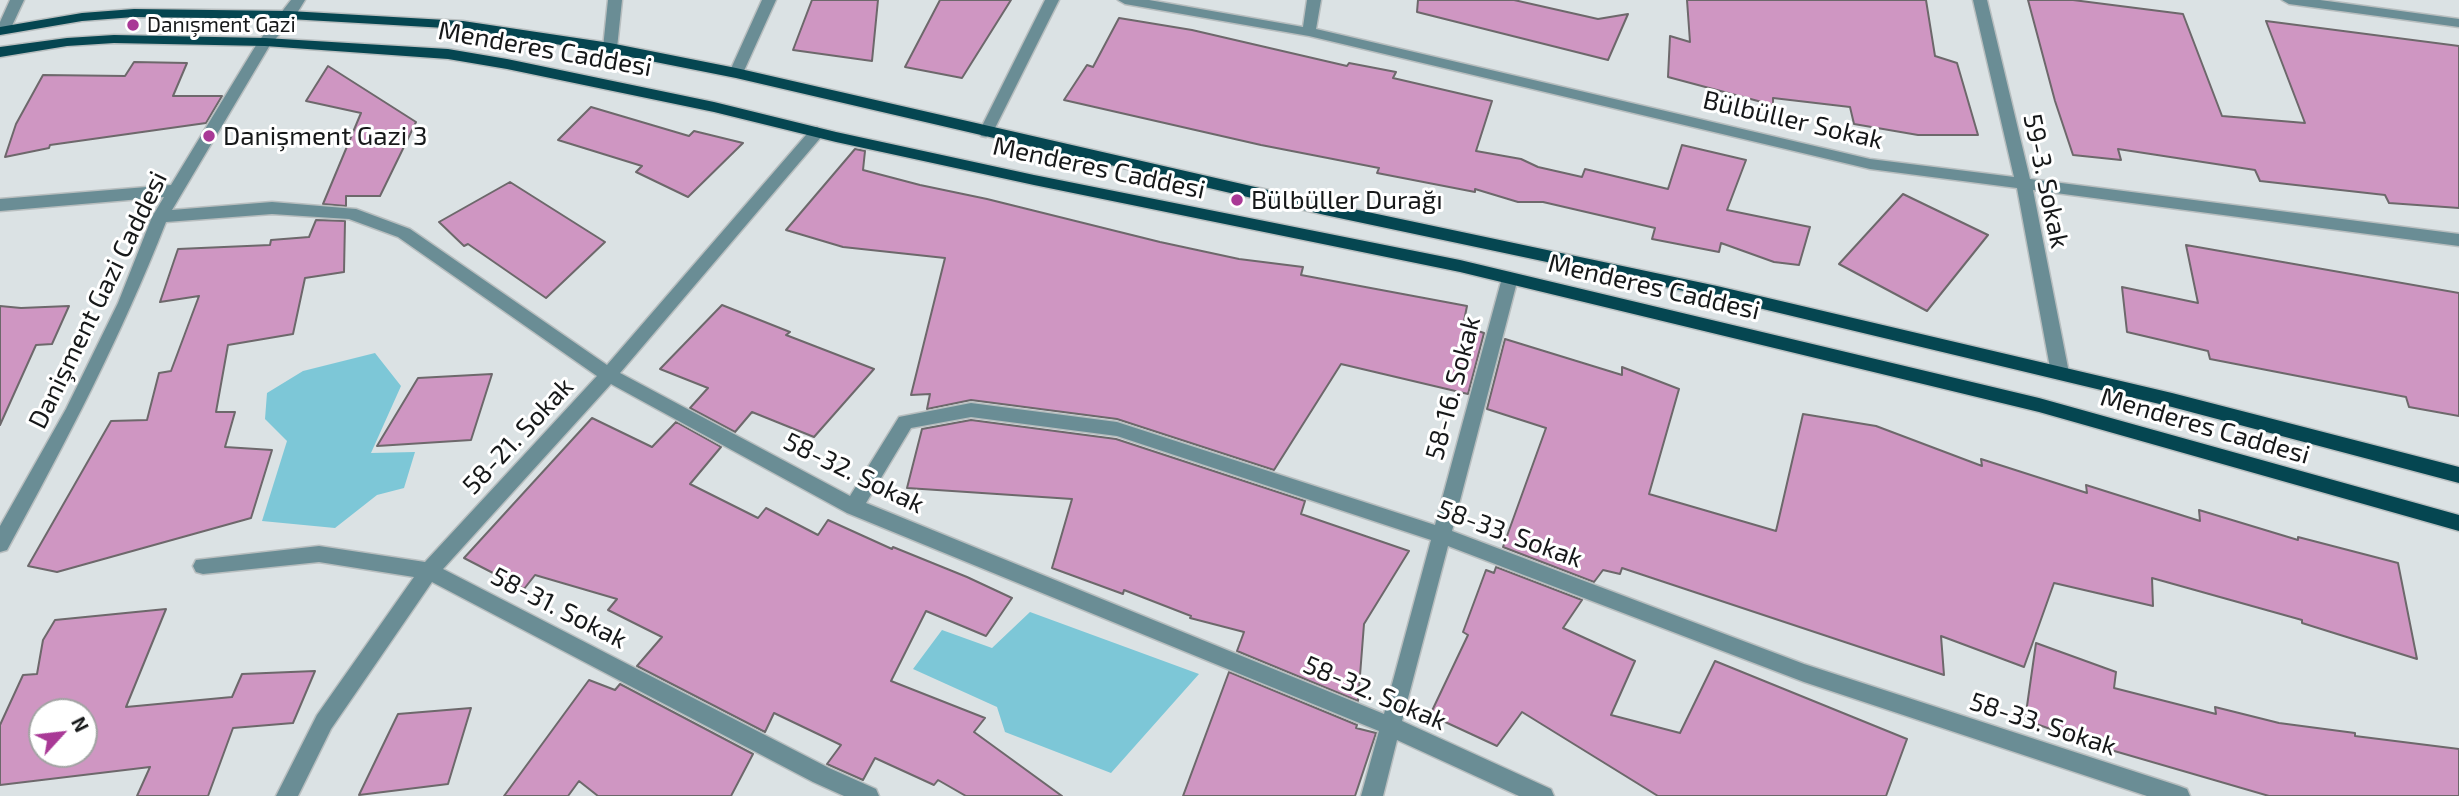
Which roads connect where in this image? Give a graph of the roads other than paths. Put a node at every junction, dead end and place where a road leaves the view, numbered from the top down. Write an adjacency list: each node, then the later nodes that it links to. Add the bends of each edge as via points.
1 (17, 0): 12 (street)
2 (298, 0): 10 (street, Danişment Gazi Caddesi)
3 (615, 0): 15 (street)
4 (769, 0): 17 (street)
5 (1052, 0): 19 (street)
6 (1125, 0): 13 (street, Bülbüller Sokak)
7 (1314, 0): 13 (street)
8 (1979, 0): 20 (street, 59-3. Sokak)
9 (2289, 0): 11 (street)
10 (289, 15): 12 (main road, Menderes Caddesi, via 134,13); 14 (street, Danişment Gazi Caddesi); 15 (main road, Menderes Caddesi, via 463,25)
11 (2459, 23)
12 (2, 30)
13 (1309, 32): 20 (street, Bülbüller Sokak, via 1870,164)
14 (265, 42): 16 (main road, Menderes Caddesi, via 114,39); 18 (main road, Menderes Caddesi, via 448,54 595,81); 21 (street, Danişment Gazi Caddesi)
15 (610, 48): 17 (main road, Menderes Caddesi)
16 (0, 52)
17 (736, 73): 19 (main road, Menderes Caddesi)
18 (817, 132): 25 (main road, Menderes Caddesi); 27 (street, 58-21. Sokak)
19 (986, 132): 26 (main road, Menderes Caddesi, via 1717,292)
20 (2024, 186): 24 (street, Bülbüller Sokak); 26 (street, 59-3. Sokak)
21 (177, 190): 22 (street); 23 (street, Danişment Gazi Caddesi)
22 (0, 205)
23 (160, 218): 27 (street, 58-32. Sokak, via 272,208 350,213 404,233); 32 (street, Danişment Gazi Caddesi, via 79,400)
24 (2459, 240)
25 (1510, 278): 30 (main road, Menderes Caddesi, via 2039,405); 31 (street, 58-16. Sokak)
26 (2060, 373): 28 (main road, Menderes Caddesi)
27 (609, 375): 29 (street, 58-32. Sokak); 34 (street, 58-21. Sokak)
28 (2459, 475)
29 (854, 507): 31 (street, 58-33. Sokak, via 905,422 971,411 1116,429); 35 (street, 58-32. Sokak)
30 (2459, 523)
31 (1441, 535): 35 (street, 58-16. Sokak); 40 (street, 58-33. Sokak, via 1804,673)
32 (0, 544)
33 (203, 566): 34 (street, 58-31. Sokak, via 319,554)
34 (429, 571): 36 (street, 58-21. Sokak, via 324,722); 37 (street, 58-31. Sokak)
35 (1391, 726): 38 (street, 58-16. Sokak); 39 (street, 58-32. Sokak)
36 (288, 796)
37 (867, 796)
38 (1371, 796)
39 (1543, 796)
40 (2179, 796)

